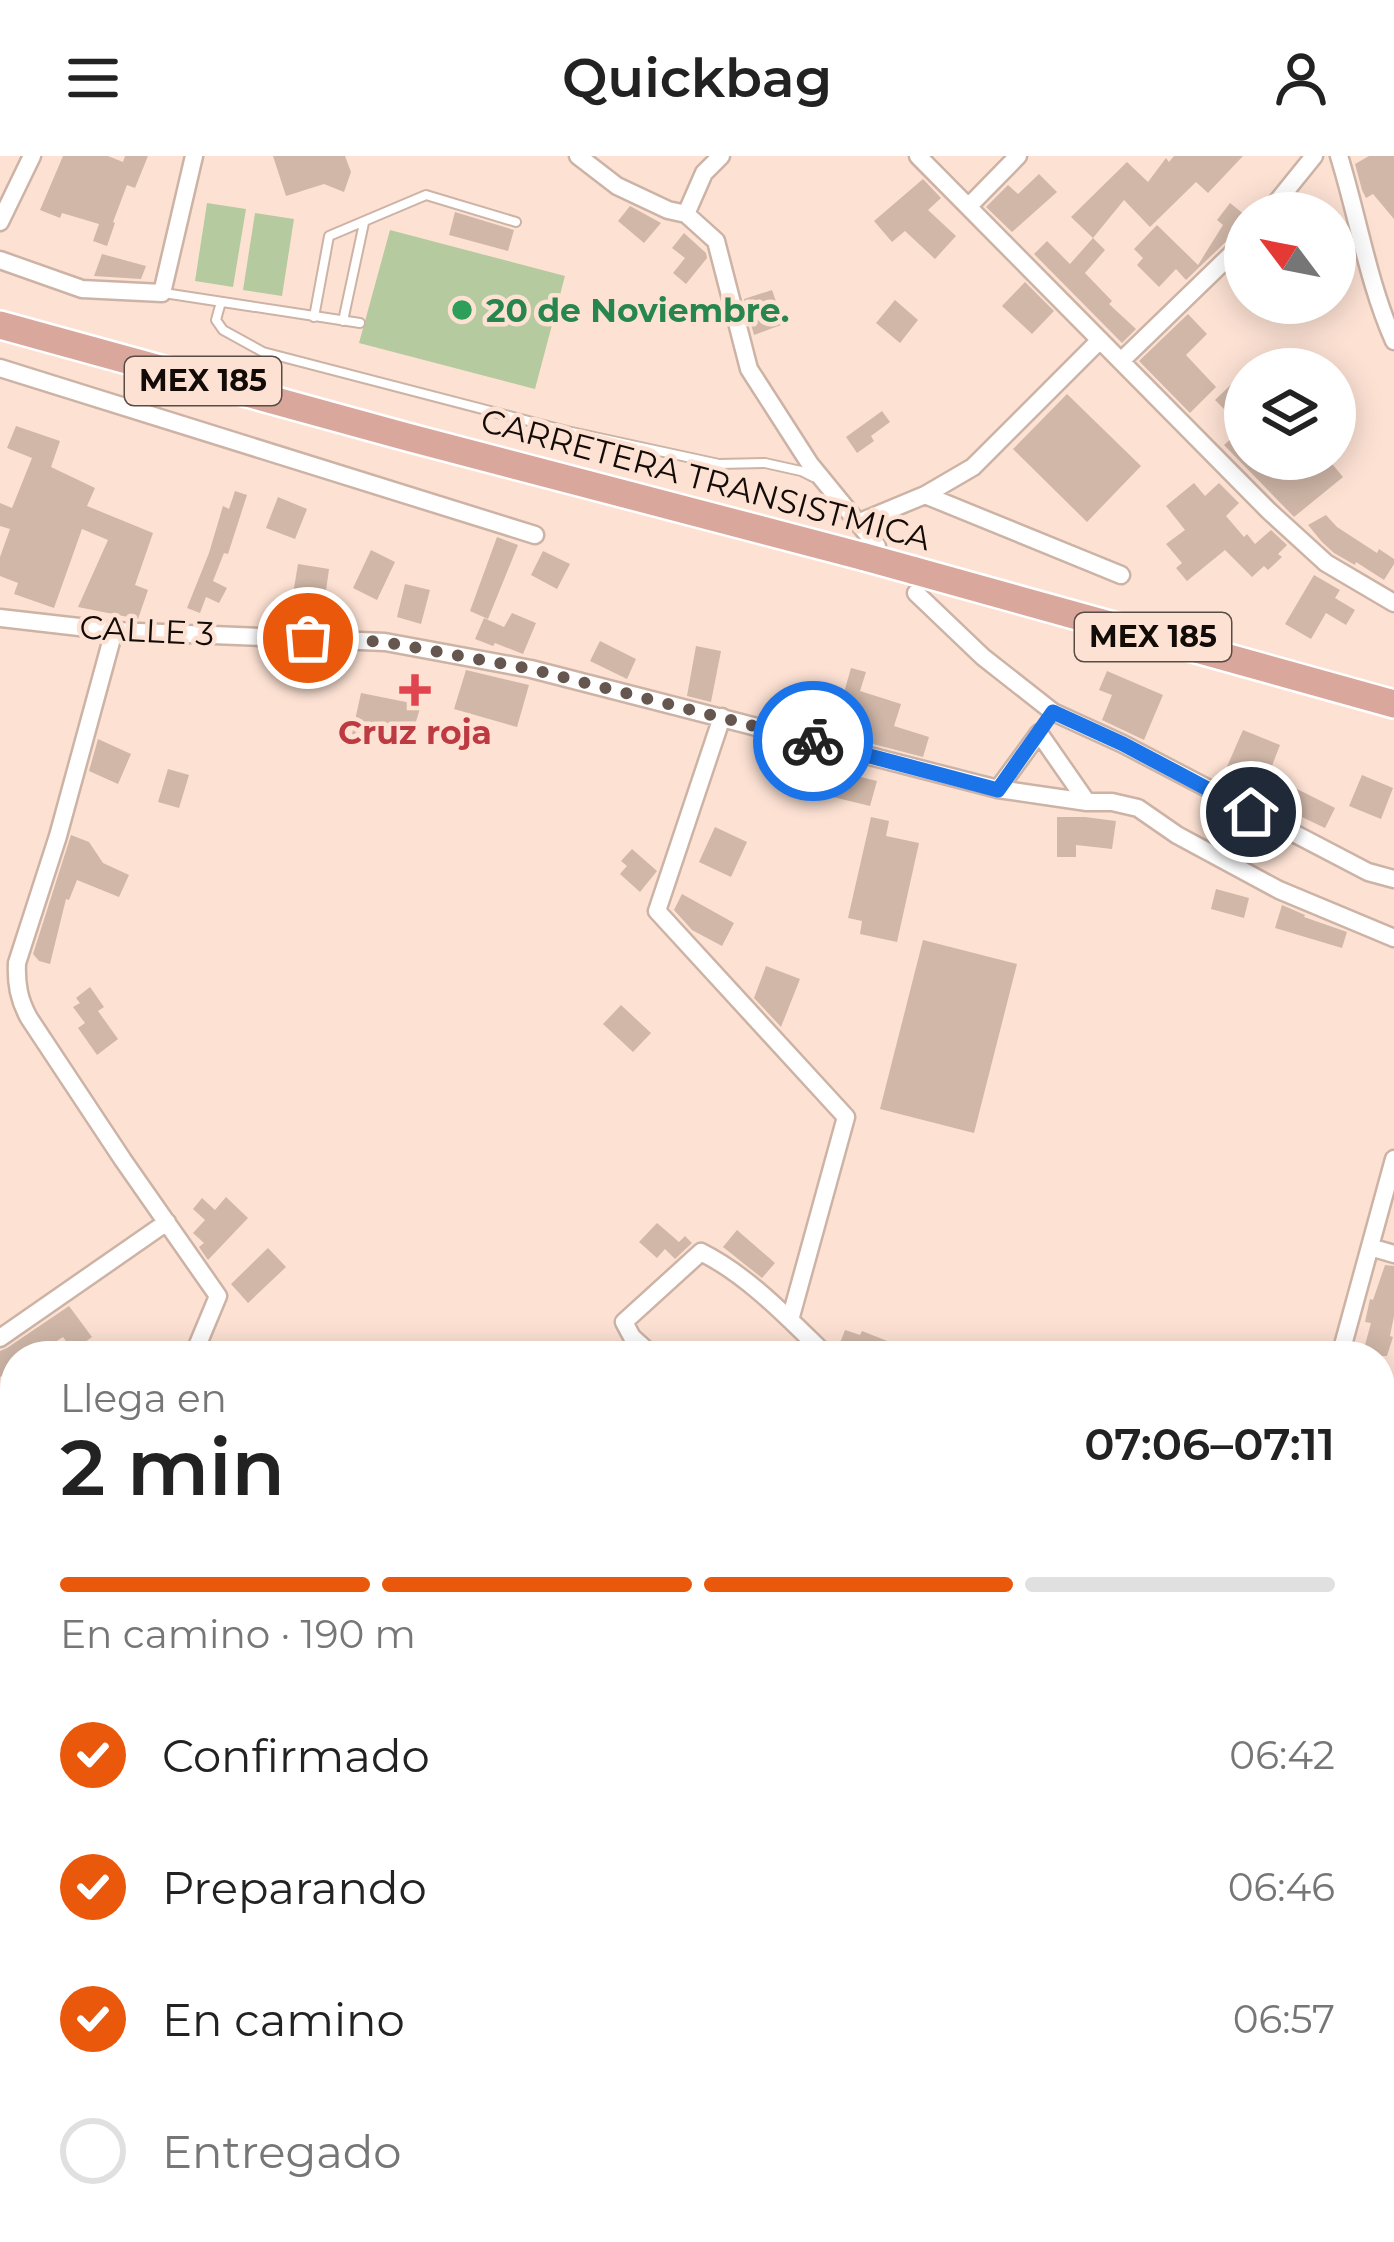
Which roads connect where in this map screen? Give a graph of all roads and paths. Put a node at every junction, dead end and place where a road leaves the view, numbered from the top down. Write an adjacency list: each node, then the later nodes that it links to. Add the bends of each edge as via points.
1 (32, 156): 14 (street)
2 (578, 156): 11 (street, via 617,186)
3 (721, 156): 11 (street, via 704,172)
4 (919, 156): 10 (street)
5 (1018, 156): 10 (street)
6 (1313, 156): 9 (street)
7 (1340, 156): 24 (street, via 1376,301)
8 (186, 158): 17 (street)
9 (1285, 192)
10 (969, 206): 23 (street)
11 (686, 214): 27 (street, via 716,241 749,369)
12 (364, 221): 13 (lane, via 426,195); 19 (lane, via 329,236); 20 (lane)
13 (516, 221)
14 (0, 222)
15 (0, 260): 17 (street, via 82,289)
16 (1224, 261): 25 (street)
17 (162, 293): 18 (lane)
18 (220, 302): 19 (lane); 27 (lane, via 223,330 262,352 567,431 719,464 765,463)
19 (314, 317): 20 (lane)
20 (343, 321): 21 (lane)
21 (360, 323)
22 (0, 325): 31 (main road, CARRETERA TRANSISTMICA / MEX 185)
23 (1100, 340): 25 (street); 28 (street, via 973,467)
24 (1394, 341)
25 (1121, 361): 34 (street, via 1326,563)
26 (0, 368): 30 (street)
27 (825, 482): 29 (street)
28 (925, 495): 29 (street); 32 (street)
29 (860, 522): 31 (street)
30 (535, 535)
31 (871, 552): 33 (main road, CARRETERA TRANSISTMICA / MEX 185, bridge)
32 (1121, 575)
33 (914, 582): 37 (main road, CARRETERA TRANSISTMICA / MEX 185); 38 (street, via 983,657)
34 (1394, 602)
35 (0, 618): 36 (street, CALLE 3)
36 (114, 631): 39 (street, CALLE 3, via 385,642); 46 (street, via 16,984 29,1018)
37 (1394, 704)
38 (1053, 712): 40 (street); 43 (street)
39 (722, 717): 41 (street, CALLE 3); 49 (street, via 657,911 846,1117)
40 (1040, 734): 41 (street); 42 (street)
41 (998, 790): 42 (street, CALLE 3)
42 (1087, 802): 44 (street, CALLE 3, via 1138,808 1235,868)
43 (1394, 879)
44 (1394, 938)
45 (1394, 1160): 47 (street)
46 (167, 1222): 50 (street); 51 (street, via 218,1296)
47 (1370, 1247): 48 (street); 54 (street)
48 (1394, 1254)
49 (790, 1320): 52 (street, via 701,1252 624,1322); 53 (street)
50 (0, 1338)
51 (199, 1341)
52 (637, 1341)
53 (812, 1341)
54 (1344, 1341)

